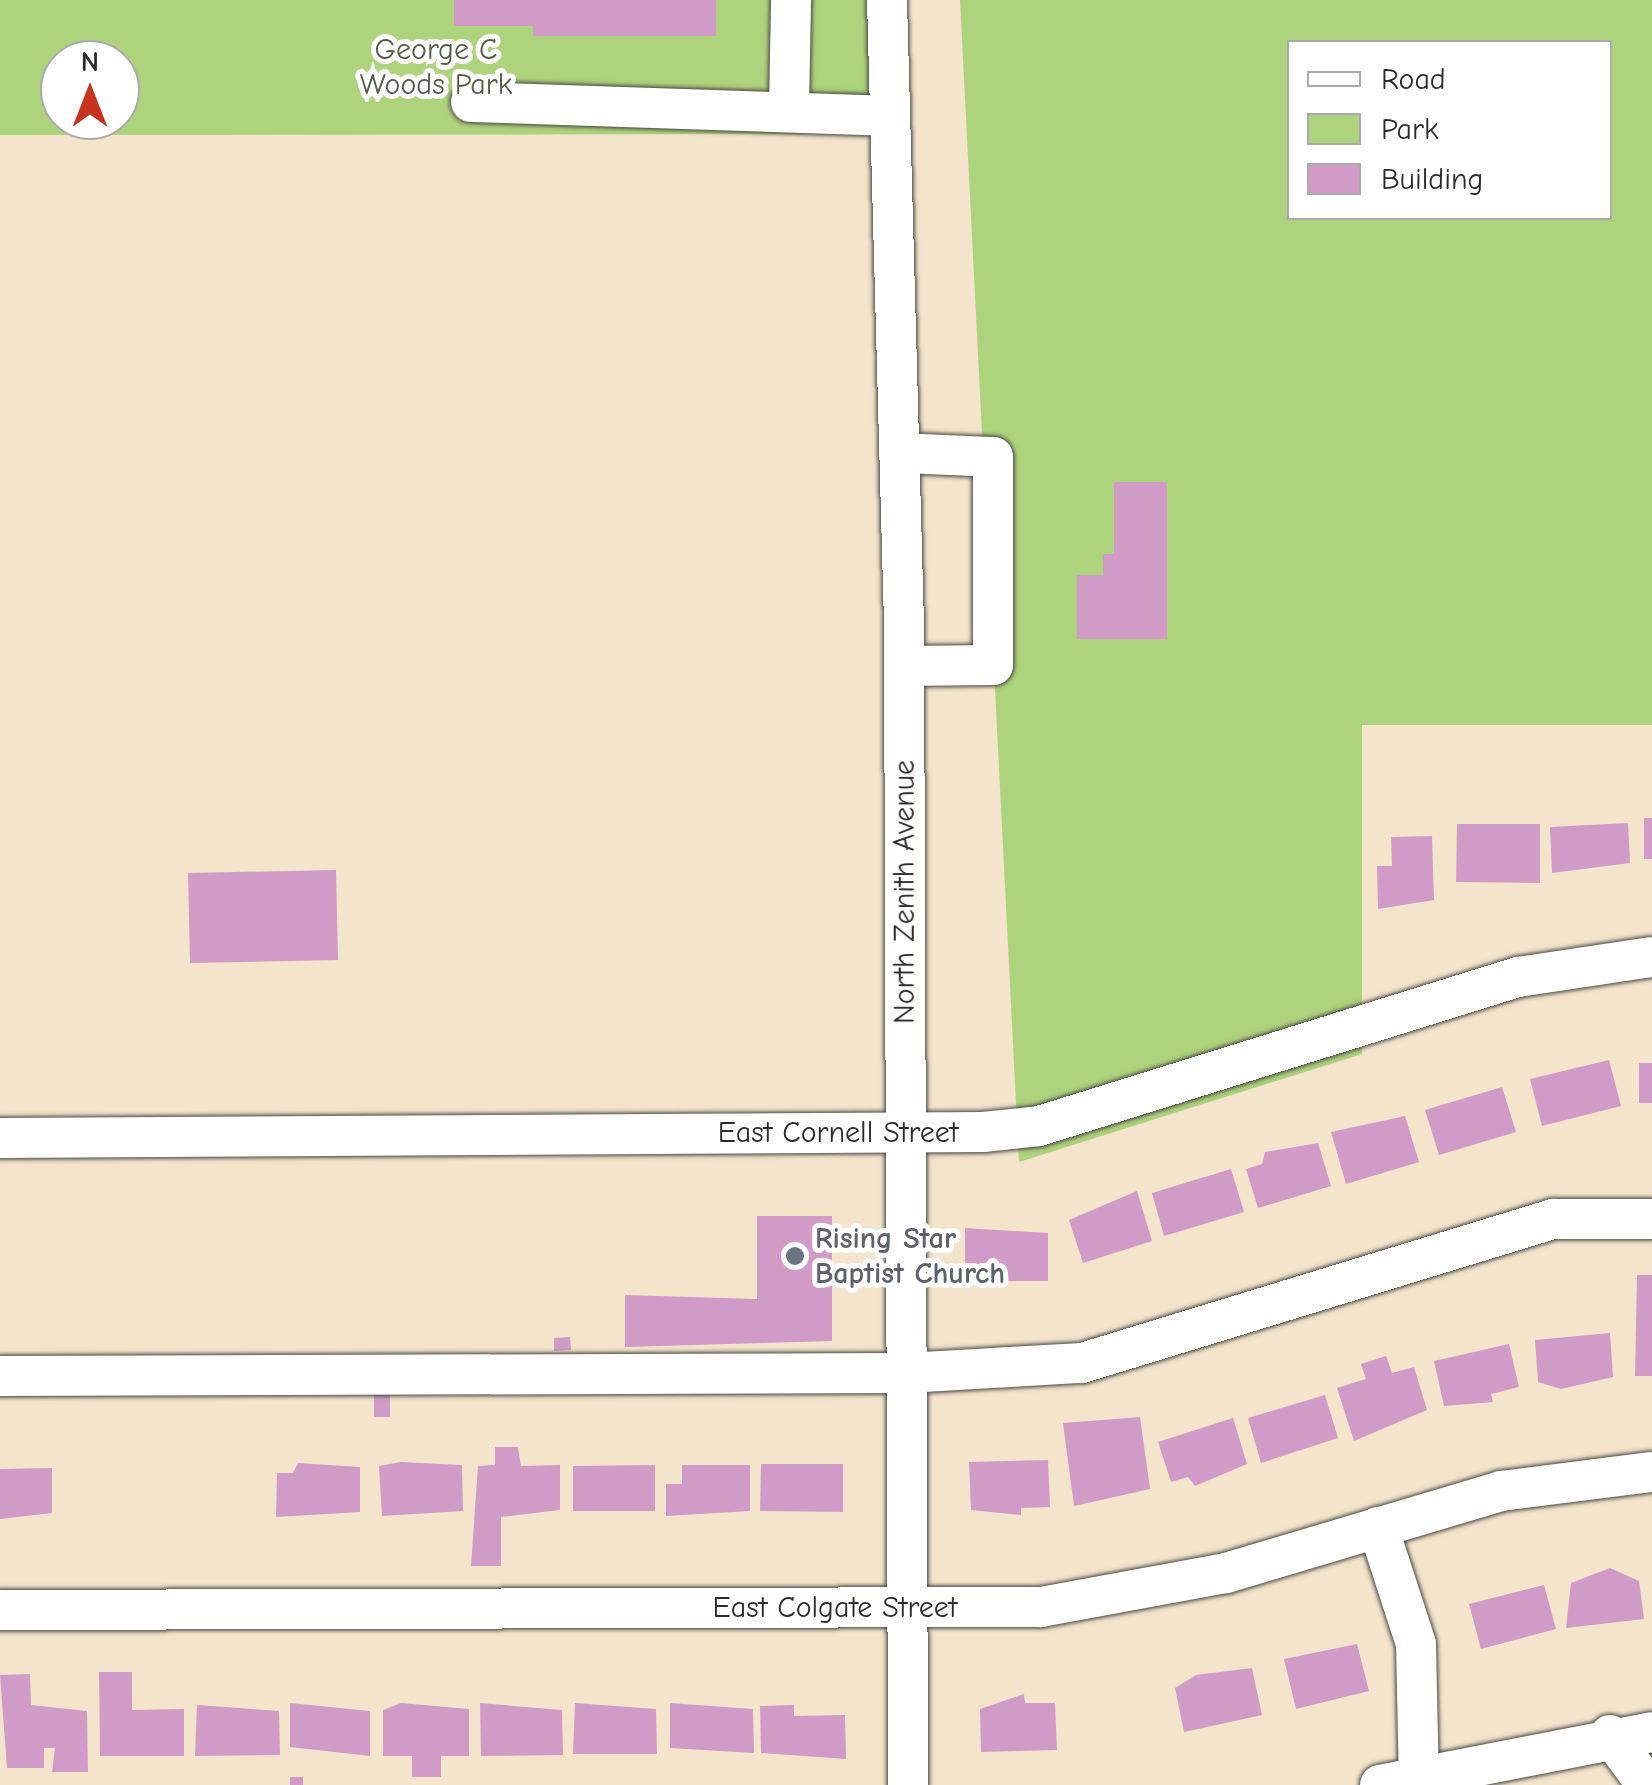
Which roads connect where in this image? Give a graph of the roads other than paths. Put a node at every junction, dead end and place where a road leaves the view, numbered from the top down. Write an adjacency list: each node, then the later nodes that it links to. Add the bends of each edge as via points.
1 (791, 0): 4 (street)
2 (886, 0): 5 (street, North Zenith Avenue)
3 (471, 102): 4 (street)
4 (789, 108): 5 (street)
5 (888, 116): 6 (street, North Zenith Avenue)
6 (901, 453): 7 (street, North Zenith Avenue); 7 (street, via 992,457 992,665)
7 (904, 666): 9 (street, North Zenith Avenue)
8 (1652, 957): 9 (street, East Cornell Street, via 1518,977 1039,1126)
9 (905, 1132): 10 (street, East Cornell Street); 12 (street, North Zenith Avenue)
10 (0, 1138)
11 (1652, 1218): 12 (street, via 1553,1219 1082,1362)
12 (906, 1373): 13 (street); 16 (street, North Zenith Avenue)
13 (0, 1376)
14 (1652, 1472): 15 (street, East Colgate Street, via 1557,1478)
15 (1378, 1527): 16 (street, East Colgate Street, via 1143,1593 1040,1607); 20 (street, via 1416,1644)
16 (907, 1608): 17 (street, East Colgate Street); 21 (street, North Zenith Avenue)
17 (0, 1610)
18 (1652, 1732): 19 (street)
19 (1610, 1736): 20 (street); 22 (street)
20 (1406, 1782)
21 (908, 1785)
22 (1646, 1785)

